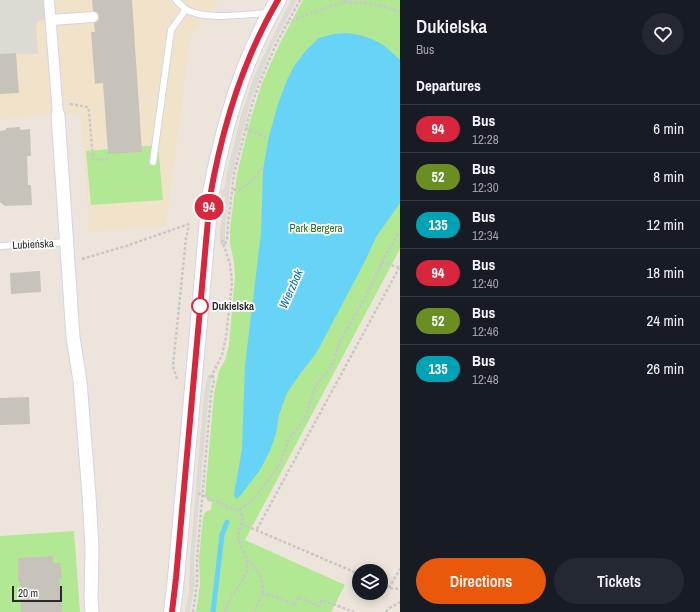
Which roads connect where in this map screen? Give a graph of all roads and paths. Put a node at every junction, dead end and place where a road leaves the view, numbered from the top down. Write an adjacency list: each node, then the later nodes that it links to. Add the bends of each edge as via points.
1 (49, 0): 10 (street)
2 (176, 0): 7 (lane)
3 (300, 0): 11 (path)
4 (349, 0): 5 (path)
5 (344, 2): 8 (path, via 380,5); 11 (path)
6 (274, 6): 7 (lane, via 219,16); 42 (street, via 239,84 218,156 210,197)
7 (186, 9): 17 (lane, via 171,30)
8 (400, 12)
9 (94, 17): 10 (street)
10 (51, 20): 12 (street)
11 (287, 23): 14 (path, via 260,82)
12 (57, 102): 13 (street); 16 (path, via 88,107 93,160)
13 (58, 115): 23 (street)
14 (245, 128): 15 (path); 19 (path, via 234,174)
15 (268, 138)
16 (108, 159)
17 (153, 162)
18 (264, 166): 19 (path, via 242,188)
19 (233, 190): 24 (path, via 228,239)
20 (185, 226): 26 (path, via 88,259)
21 (400, 231): 27 (path)
22 (222, 239): 24 (path)
23 (67, 242): 25 (lane, Lubieńska); 26 (street)
24 (225, 244): 30 (path, via 232,284 225,343 212,375 214,380)
25 (0, 246)
26 (68, 261): 41 (street, via 88,488 92,548)
27 (382, 262): 28 (path); 31 (path, via 340,341 332,366 316,385 306,415 289,438 280,464 253,500)
28 (400, 268): 33 (path)
29 (197, 493): 30 (path)
30 (202, 494): 31 (path); 43 (path)
31 (239, 510): 32 (path)
32 (242, 524): 33 (path); 34 (path, via 238,539)
33 (257, 529): 36 (path)
34 (247, 559): 39 (path, via 259,575); 44 (path, via 247,571)
35 (400, 569): 37 (path)
36 (352, 571)
37 (389, 588): 38 (path)
38 (400, 589)
39 (262, 593): 45 (path); 46 (path, via 294,605 298,597 319,606 322,600)
40 (400, 602): 47 (path)
41 (92, 612)
42 (172, 612)
43 (193, 612)
44 (225, 612)
45 (253, 612)
46 (354, 612)
47 (386, 612)

